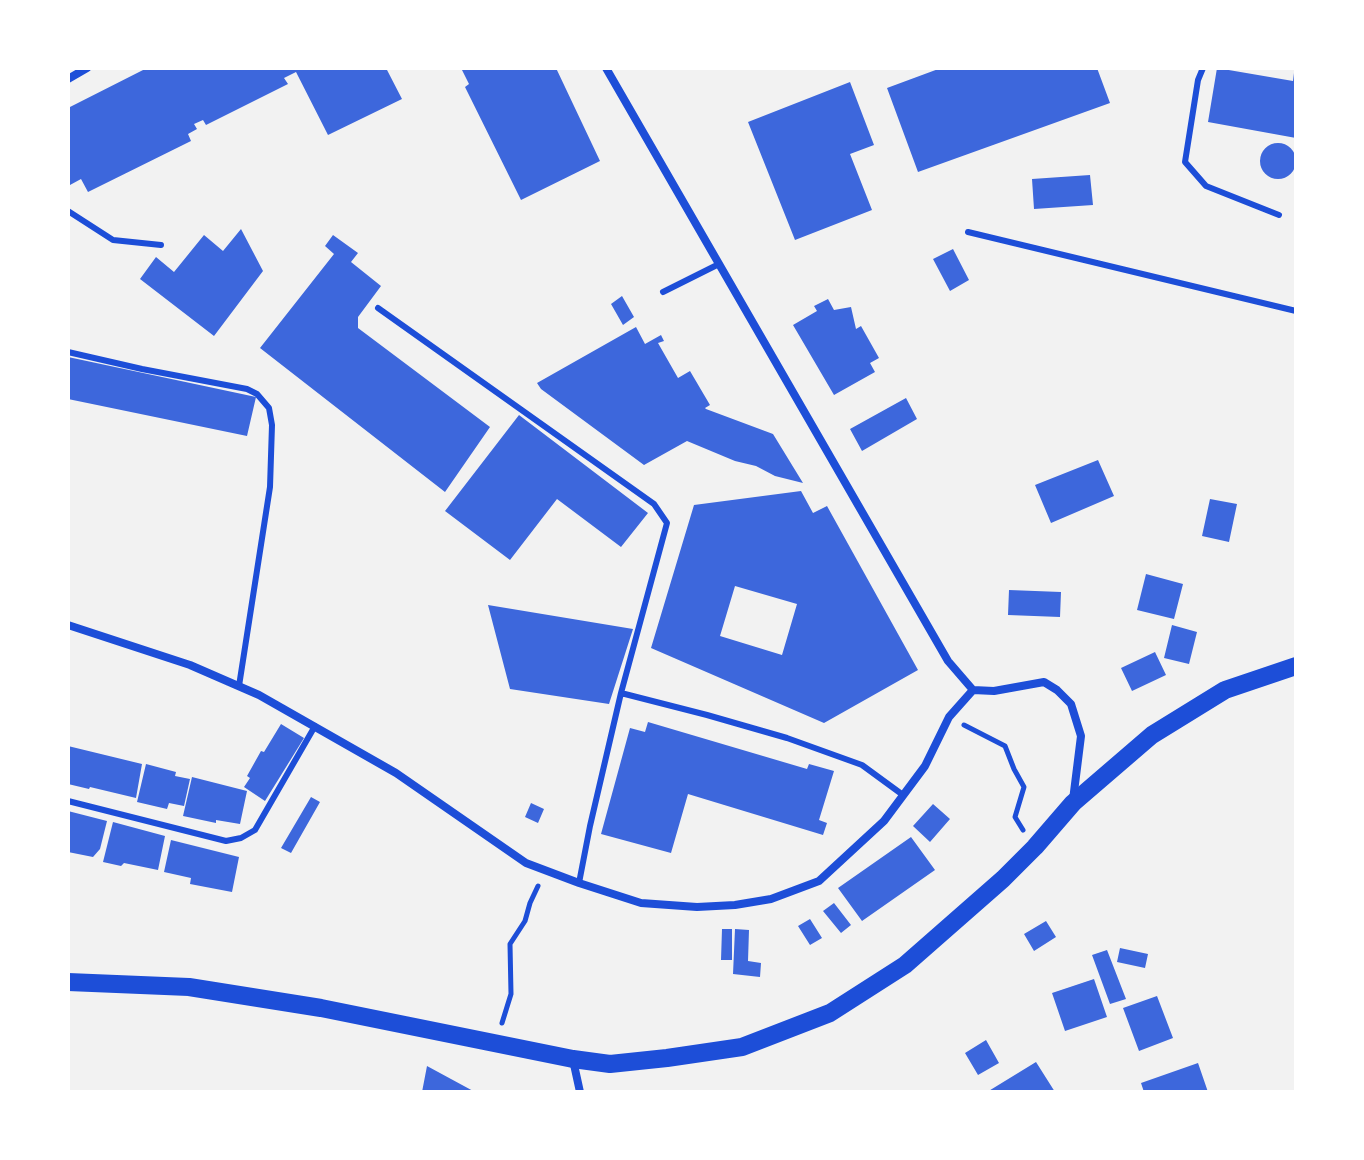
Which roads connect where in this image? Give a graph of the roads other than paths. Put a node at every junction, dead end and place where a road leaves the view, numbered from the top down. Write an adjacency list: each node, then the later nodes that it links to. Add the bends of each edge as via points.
1 (87, 68): 4 (street)
2 (606, 68): 9 (street)
3 (1203, 68): 6 (lane, via 1185,162 1206,186)
4 (68, 79)
5 (68, 211): 8 (lane, via 113,240)
6 (1279, 215)
7 (968, 232): 12 (lane)
8 (161, 245)
9 (719, 264): 10 (lane); 17 (street, via 928,628)
10 (663, 292)
11 (378, 308): 18 (lane, via 654,504 667,523)
12 (1296, 311)
13 (68, 352): 16 (lane, via 247,389 269,408 270,487)
14 (68, 625): 16 (street)
15 (1296, 666): 22 (main road, via 1225,690 1152,735)
16 (239, 686): 19 (street)
17 (973, 690): 20 (street, via 949,717 925,766); 22 (street, via 1044,682 1071,704 1081,736)
18 (621, 693): 20 (lane, via 787,738 862,765); 23 (lane)
19 (315, 726): 21 (lane, via 255,830 241,838 226,841); 23 (street, via 396,773 526,863)
20 (903, 795): 23 (street, via 884,821 819,881 771,899 697,907 641,903)
21 (68, 801)
22 (1073, 803): 25 (main road, via 1003,879 905,965 830,1013 742,1047 610,1064)
23 (579, 883)
24 (68, 982): 25 (main road, via 189,987)
25 (573, 1059): 26 (street)
26 (580, 1092)

